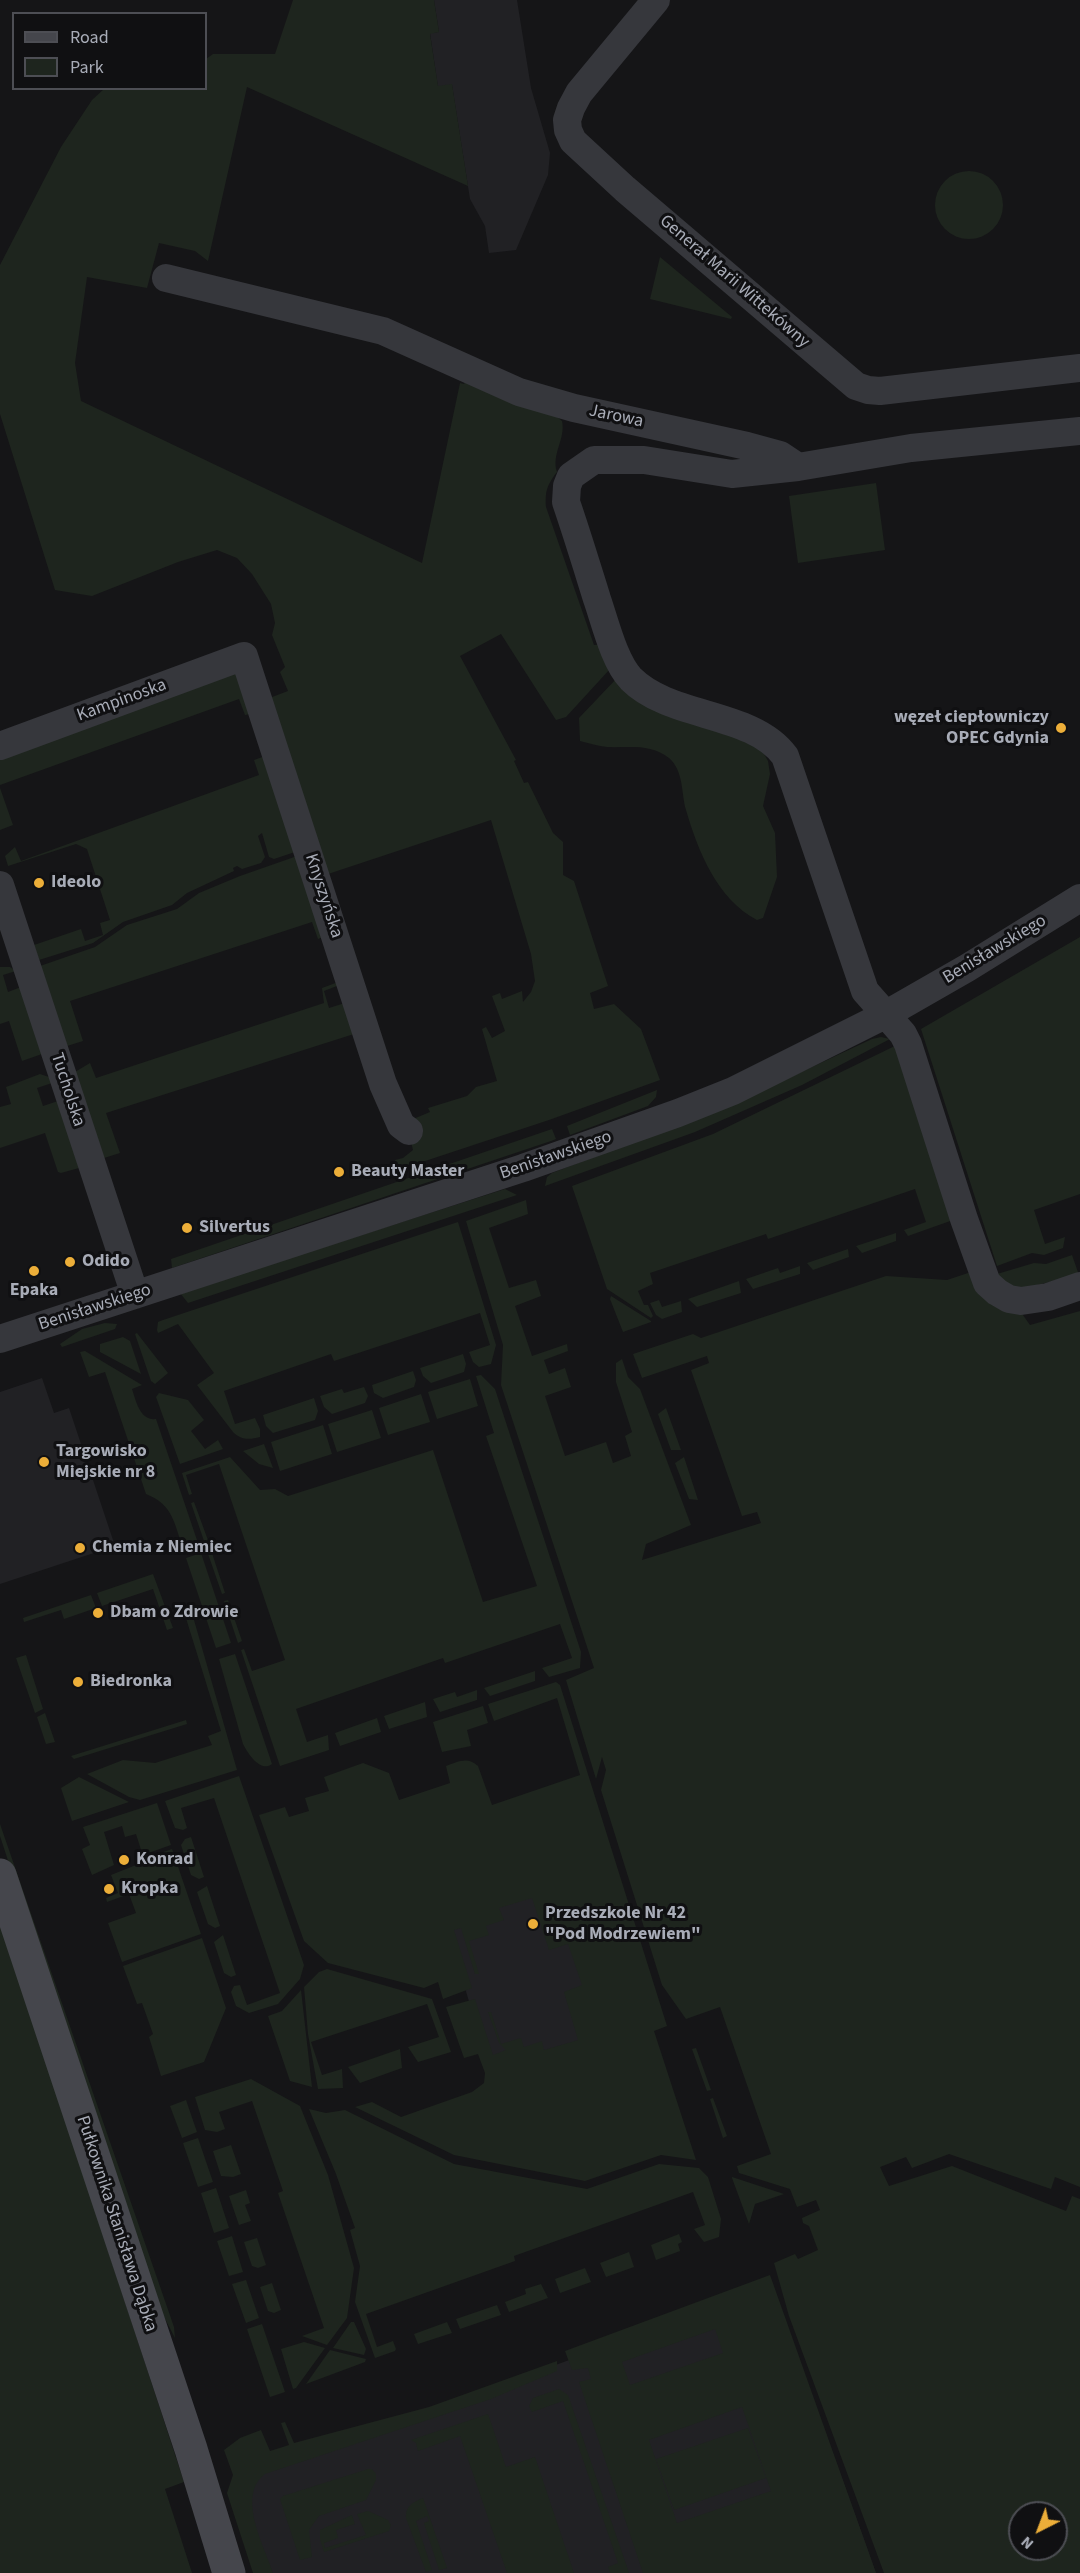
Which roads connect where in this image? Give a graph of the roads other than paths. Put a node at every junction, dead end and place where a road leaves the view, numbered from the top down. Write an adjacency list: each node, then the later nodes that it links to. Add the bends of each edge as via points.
1 (656, 0): 3 (street, Generał Marii Wittekówny, via 579,93 567,120 573,141 625,189 856,386 880,391)
2 (166, 278): 5 (street, Jarowa, via 384,331 519,392 747,446 780,455)
3 (1080, 368)
4 (1080, 431): 5 (street, via 911,448)
5 (798, 467): 10 (street, via 720,473 644,460 594,460 571,476 566,502 608,631 630,677 658,698 767,738 785,756 865,991)
6 (244, 656): 7 (street, Kampinoska); 11 (street, Knyszyńska, via 383,1084 400,1125)
7 (0, 746)
8 (0, 885): 13 (street, Tucholska)
9 (1080, 898): 10 (street, Benisławskiego)
10 (885, 1015): 12 (street, via 908,1044 987,1283 997,1293 1021,1301 1047,1298); 13 (street, Benisławskiego, via 733,1091 678,1113)
11 (409, 1131)
12 (1080, 1286)
13 (135, 1296): 14 (street, Benisławskiego)
14 (0, 1339)
15 (0, 1875): 16 (street, Pułkownika Stanisława Dąbka)
16 (230, 2573)

